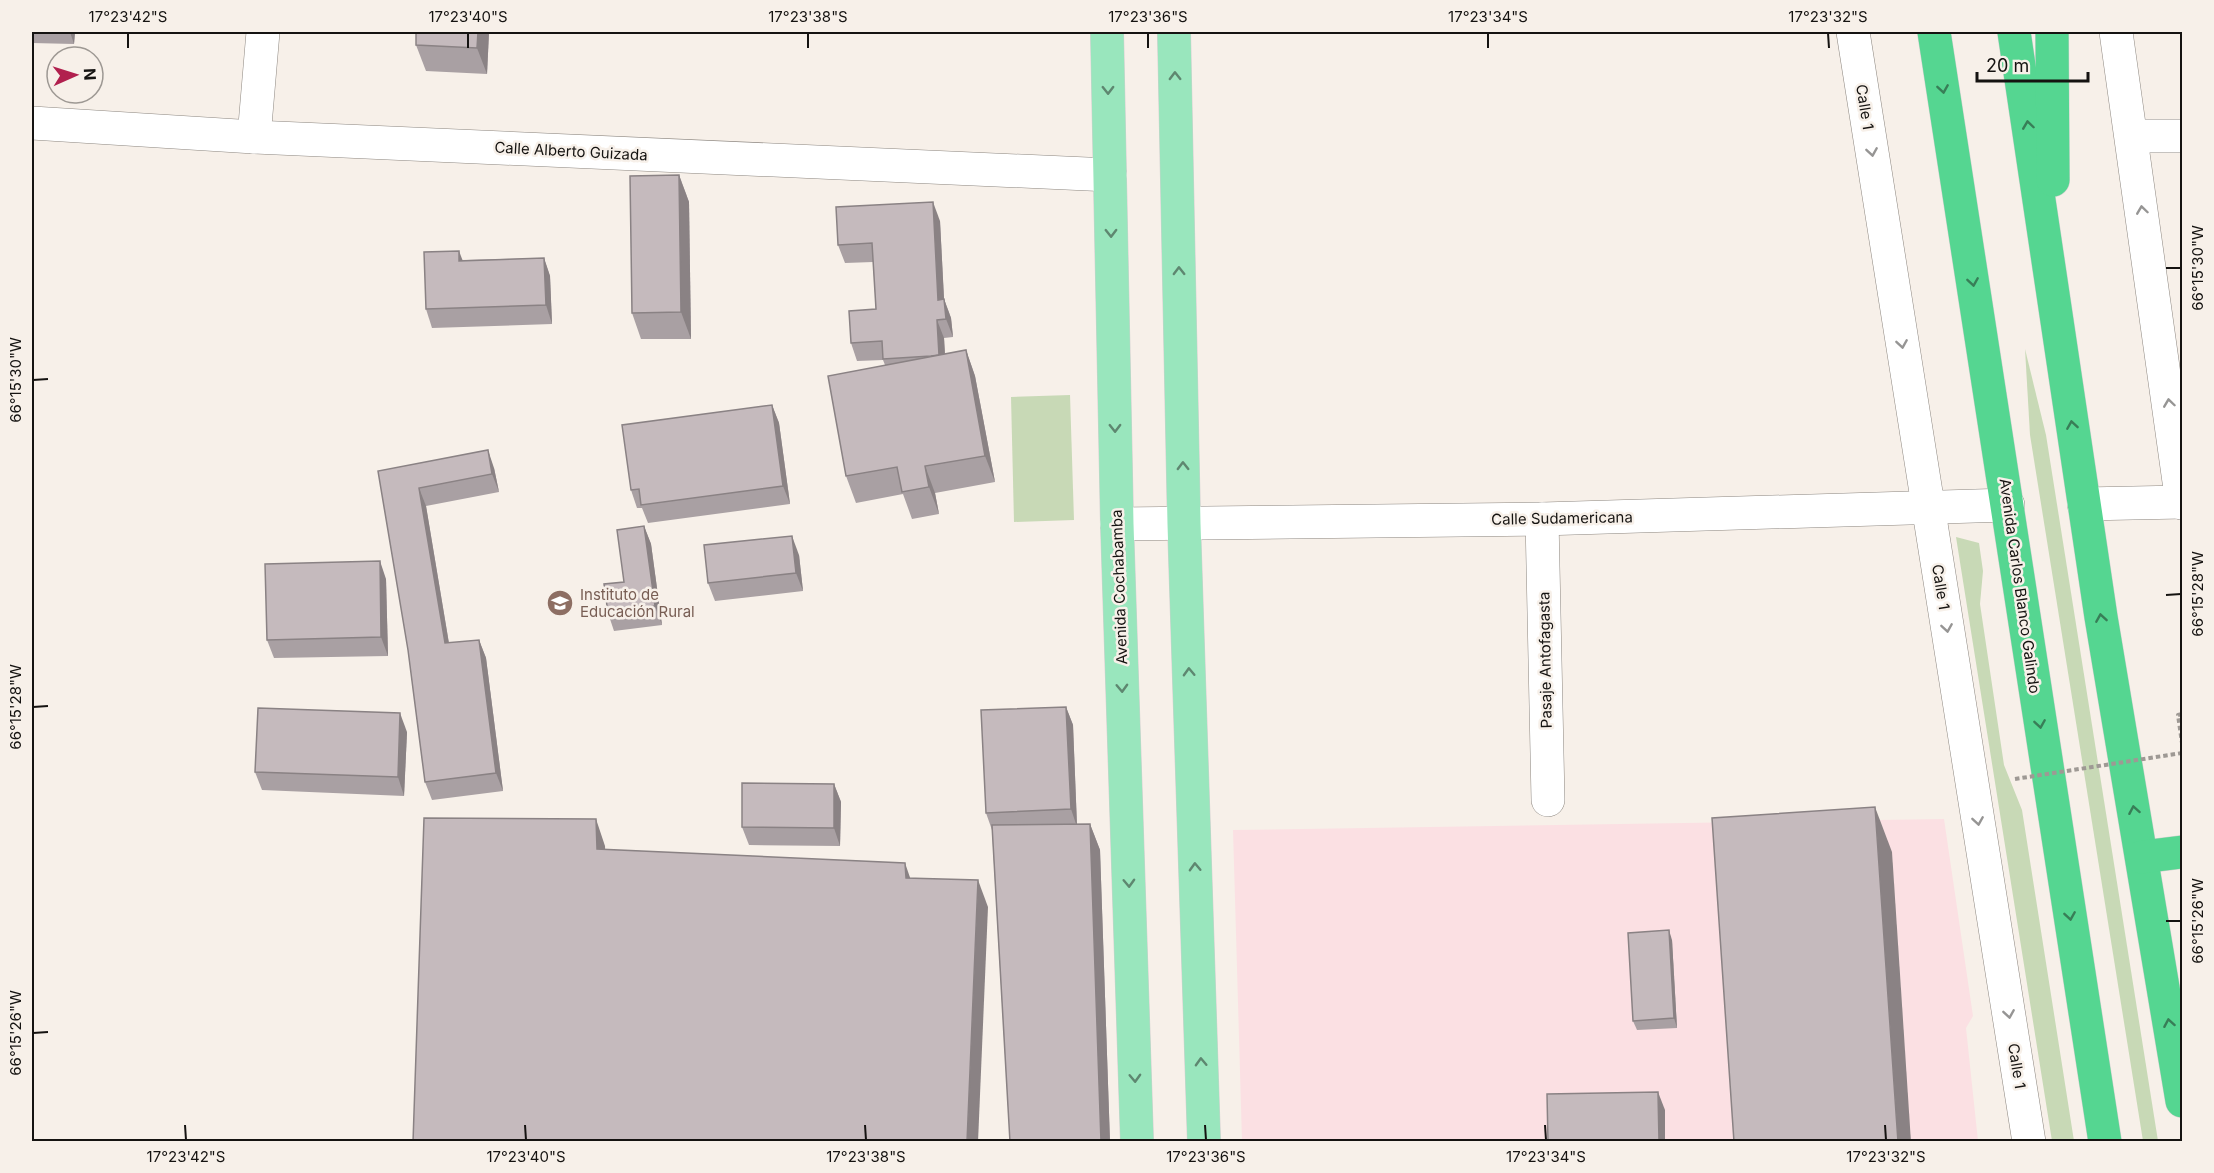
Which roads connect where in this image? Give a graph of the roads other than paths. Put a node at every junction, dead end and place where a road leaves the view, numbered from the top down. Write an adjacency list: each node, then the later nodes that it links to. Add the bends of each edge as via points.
1 (263, 32): 12 (street)
2 (1107, 32): 13 (main road, Avenida Cochabamba, one-way to 13)
3 (1174, 32): 21 (main road, one-way to 3)
4 (1853, 32): 18 (street, Calle 1, one-way to 18)
5 (1934, 32): 17 (highway, Avenida Carlos Blanco Galindo, one-way to 17)
6 (2014, 32): 14 (highway, one-way to 6)
7 (2052, 32): 14 (highway)
8 (2116, 32): 10 (street)
9 (32, 123): 12 (street, Calle Alberto Guizada)
10 (2132, 136): 11 (street); 15 (street, one-way to 10)
11 (2182, 136)
12 (254, 137): 13 (street, Calle Alberto Guizada)
13 (1110, 175): 20 (main road, Avenida Cochabamba, one-way to 20)
14 (2054, 308): 16 (highway, one-way to 14)
15 (2182, 502): 16 (street)
16 (2084, 504): 24 (highway, one-way to 16)
17 (2008, 505): 18 (street, Calle Sudamericana); 29 (highway, Avenida Carlos Blanco Galindo, one-way to 29)
18 (1928, 508): 19 (street, Calle Sudamericana); 28 (street, Calle 1, one-way to 28)
19 (1542, 519): 21 (street, Calle Sudamericana); 22 (street, Pasaje Antofagasta)
20 (1117, 525): 21 (street, Calle Sudamericana); 26 (main road, Avenida Cochabamba, one-way to 26)
21 (1184, 525): 27 (main road, one-way to 21)
22 (1548, 800)
23 (2182, 852): 24 (highway)
24 (2142, 857): 25 (highway, one-way to 24)
25 (2182, 1101)
26 (1137, 1142)
27 (1204, 1142)
28 (2029, 1142)
29 (2105, 1142)

